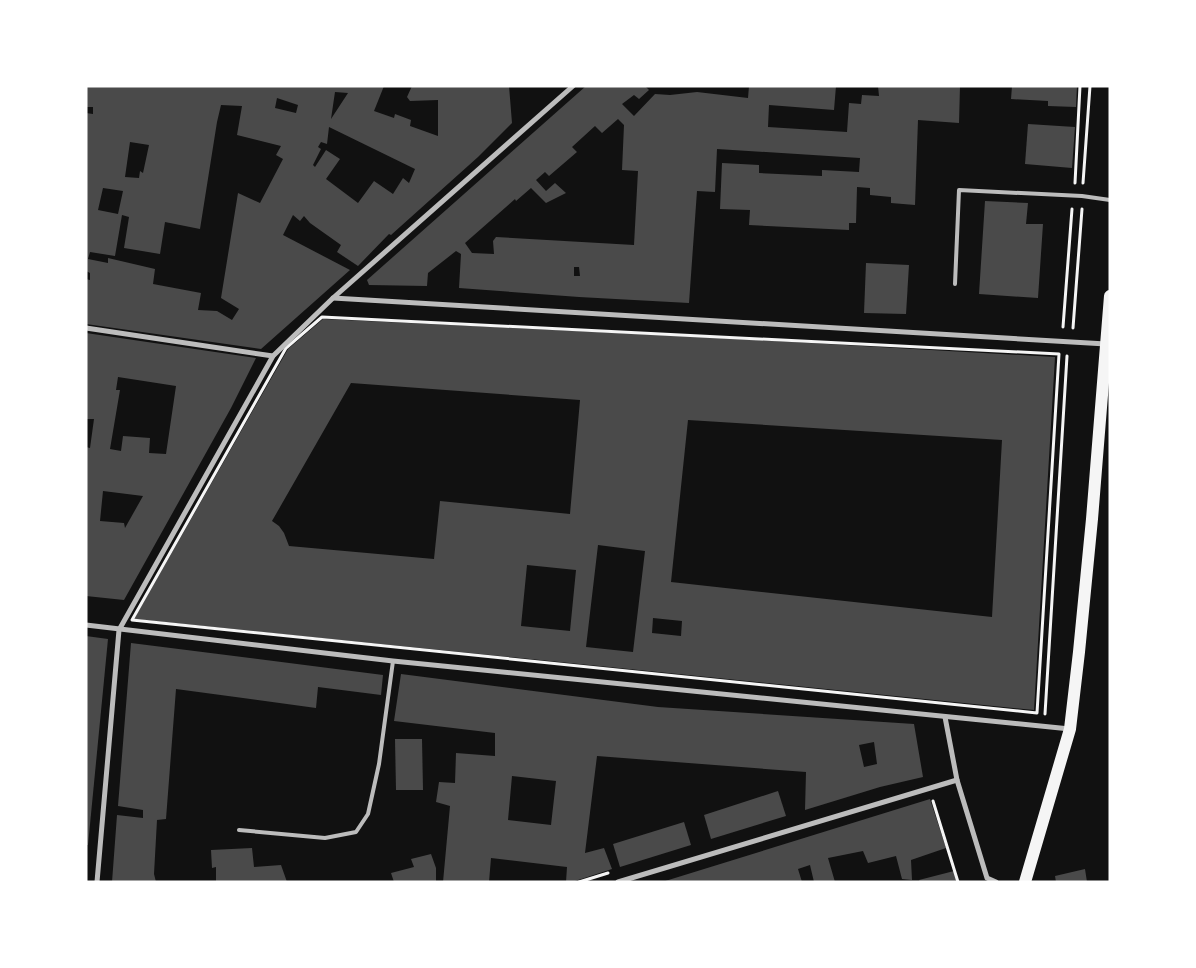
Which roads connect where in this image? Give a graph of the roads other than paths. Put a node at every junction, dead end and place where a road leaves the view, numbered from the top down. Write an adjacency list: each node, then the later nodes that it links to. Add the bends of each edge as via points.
1 (573, 86): 5 (street)
2 (1110, 200): 3 (lane, via 959,190)
3 (955, 284)
4 (1110, 296): 7 (main road)
5 (333, 298): 7 (street); 8 (street)
6 (86, 328): 8 (street)
7 (1107, 344): 13 (main road)
8 (273, 356): 10 (street)
9 (86, 625): 10 (street)
10 (119, 630): 11 (street); 16 (street)
11 (393, 661): 12 (street); 15 (lane, via 379,764 368,814 356,832 325,838)
12 (945, 717): 13 (street); 14 (street)
13 (1070, 729): 19 (main road)
14 (957, 780): 17 (street); 18 (street, via 987,878)
15 (239, 830)
16 (97, 882)
17 (618, 882)
18 (996, 882)
19 (1025, 882)

